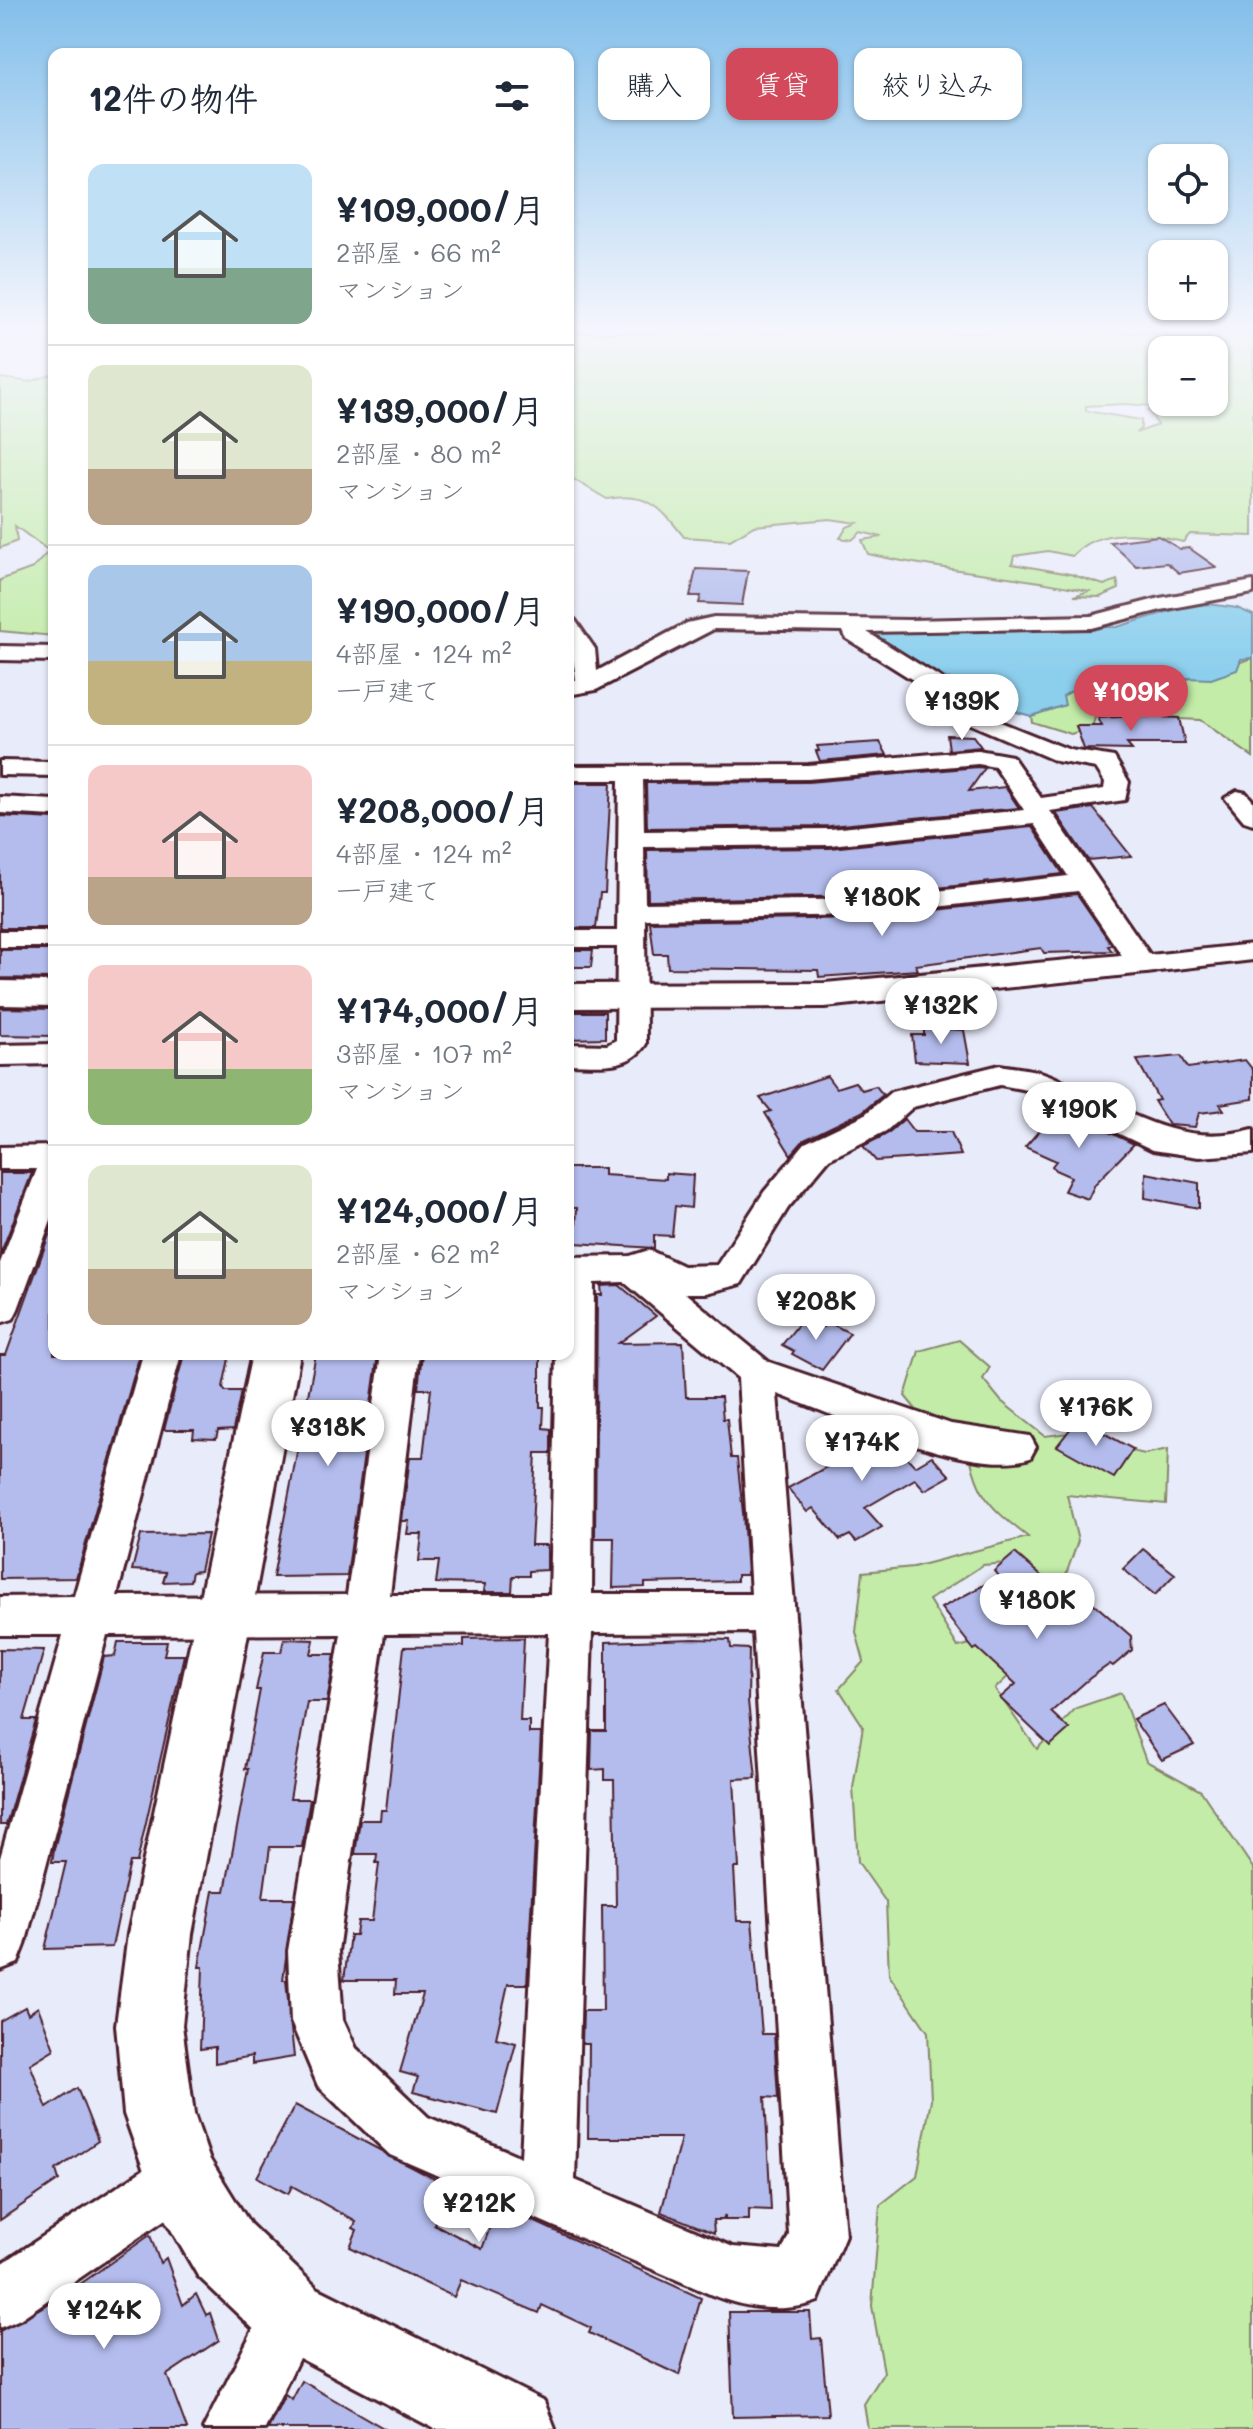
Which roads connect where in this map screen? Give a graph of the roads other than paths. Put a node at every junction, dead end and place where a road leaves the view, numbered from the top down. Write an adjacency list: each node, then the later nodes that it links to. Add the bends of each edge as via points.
1 (1253, 587): 2 (street, via 1091,622)
2 (853, 625): 6 (street, via 714,623); 13 (street, via 854,633 933,683 946,705 1065,756 1105,762 1117,782 1116,795)
3 (574, 633): 6 (street, via 584,649)
4 (0, 653): 5 (street)
5 (48, 654)
6 (578, 686)
7 (0, 768): 8 (street)
8 (48, 769)
9 (574, 773): 10 (street)
10 (631, 774): 13 (street, via 808,772 978,757 1003,761); 14 (street)
11 (0, 805): 12 (street)
12 (48, 808)
13 (1037, 811): 14 (street, via 830,837); 15 (street)
14 (632, 839): 16 (street)
15 (1086, 882): 16 (street, via 865,907); 21 (street)
16 (633, 925): 17 (street); 24 (street)
17 (574, 938)
18 (0, 939): 19 (street)
19 (48, 939)
20 (1253, 952): 21 (street)
21 (1142, 964): 24 (street, via 825,995)
22 (0, 993): 23 (street)
23 (48, 994)
24 (633, 995): 25 (street); 27 (street, via 631,1044 613,1055)
25 (574, 996)
26 (48, 1054): 28 (street)
27 (574, 1054)
28 (0, 1055)
29 (1253, 1140): 33 (street, via 1199,1146 1153,1139 1035,1081 1000,1075 902,1099 875,1123 817,1151 776,1200 729,1275 697,1283 668,1277 649,1263)
30 (48, 1157): 31 (street)
31 (0, 1158)
32 (48, 1184): 35 (street)
33 (632, 1269): 34 (street); 40 (street)
34 (574, 1270)
35 (0, 1309)
36 (160, 1360): 46 (street)
37 (275, 1360): 44 (street)
38 (399, 1360): 45 (street)
39 (572, 1360): 42 (street)
40 (756, 1372): 41 (street, via 951,1440); 43 (street)
41 (1016, 1447)
42 (571, 1613): 43 (street); 45 (street); 50 (street)
43 (774, 1613): 50 (street, via 817,2235 798,2281 732,2275)
44 (224, 1614): 45 (street); 46 (street); 49 (street, via 160,1934 149,2025 159,2114)
45 (366, 1614): 50 (street, via 313,1951 317,2022 337,2067 409,2136)
46 (91, 1615): 47 (street); 48 (street)
47 (0, 1616)
48 (0, 1945)
49 (180, 2177): 51 (street); 52 (street, via 224,2250)
50 (547, 2196)
51 (0, 2299)
52 (291, 2314): 53 (street); 54 (street)
53 (490, 2423)
54 (233, 2429)

